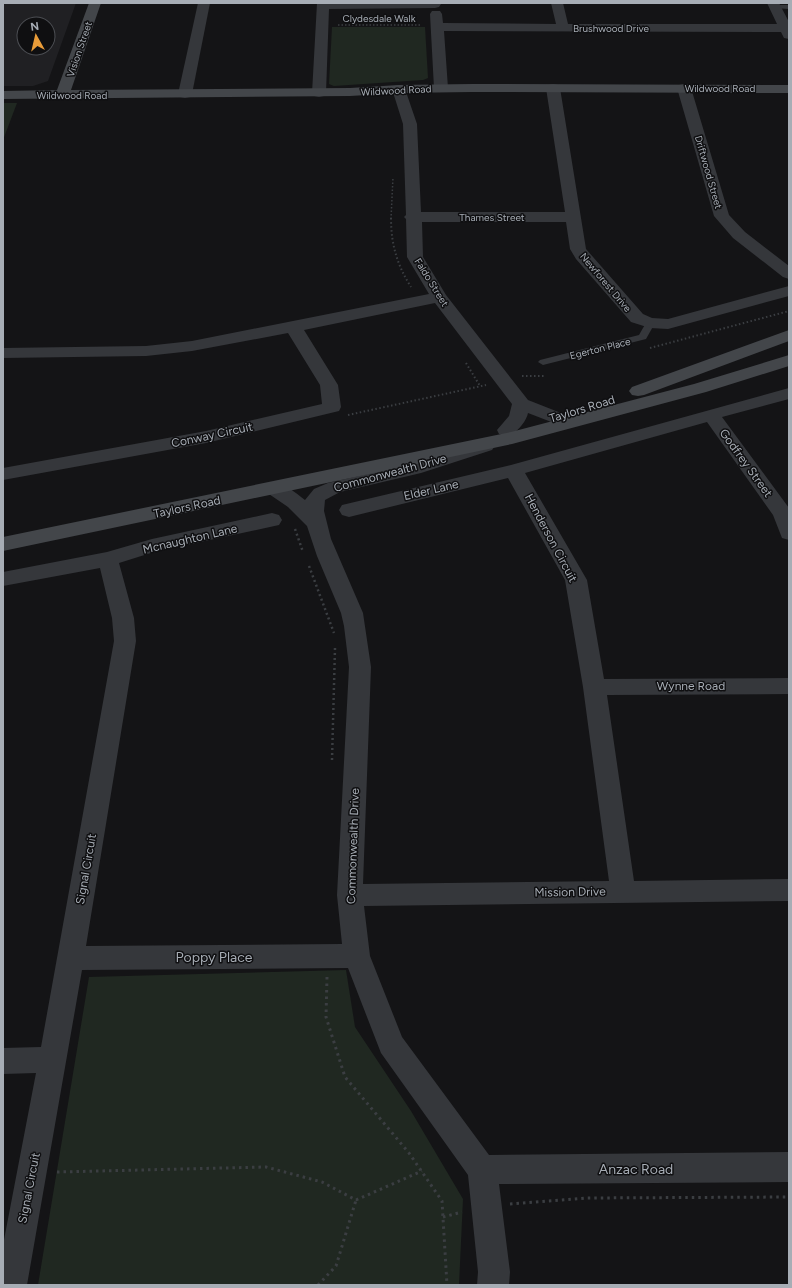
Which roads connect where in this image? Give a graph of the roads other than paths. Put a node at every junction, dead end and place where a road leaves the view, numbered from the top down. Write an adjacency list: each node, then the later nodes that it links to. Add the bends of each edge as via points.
1 (95, 3): 17 (street, Vision Street)
2 (204, 3): 18 (street)
3 (557, 3): 9 (street)
4 (323, 4): 5 (street); 16 (street)
5 (435, 4): 8 (street)
6 (774, 5): 7 (lane); 10 (street, Brushwood Drive)
7 (789, 7)
8 (437, 27): 9 (street, Brushwood Drive); 11 (street)
9 (563, 28): 10 (street, Brushwood Drive)
10 (787, 32)
11 (441, 88): 12 (street, Wildwood Road); 15 (street, Wildwood Road)
12 (554, 88): 13 (street, Wildwood Road); 21 (street, Newforest Drive)
13 (684, 88): 14 (street, Wildwood Road); 22 (street, Driftwood Street, via 722,216 739,236)
14 (789, 88)
15 (399, 89): 16 (street, Wildwood Road); 20 (street, Faldo Street, via 410,124)
16 (319, 93): 18 (street, Wildwood Road)
17 (64, 94): 18 (street, Wildwood Road); 19 (street, Wildwood Road)
18 (185, 94)
19 (3, 95)
20 (412, 217): 21 (street, Thames Street); 24 (street, Faldo Street, via 415,257)
21 (573, 217): 25 (street, Newforest Drive, via 578,249 582,256 636,318)
22 (789, 274)
23 (789, 291): 25 (street, Newforest Drive, via 668,324)
24 (438, 296): 26 (street); 32 (street, Faldo Street)
25 (650, 323): 30 (lane, Egerton Place, via 643,337)
26 (293, 327): 28 (street, via 192,346 146,351); 37 (street, Conway Circuit, via 329,385 332,407 206,437)
27 (789, 335): 34 (street, Taylors Road, via 609,401)
28 (3, 352)
29 (789, 360): 35 (street, Taylors Road, via 700,388)
30 (543, 362)
31 (789, 392): 33 (street)
32 (521, 404): 34 (street); 35 (street, via 518,417)
33 (711, 415): 36 (street); 42 (street, Godfrey Street, via 783,514)
34 (554, 417): 35 (street, Taylors Road)
35 (509, 434): 38 (street, Taylors Road); 41 (street, Commonwealth Drive, via 414,469 323,491 315,502)
36 (514, 470): 39 (street, Elder Lane); 47 (street, Henderson Circuit, via 576,580)
37 (3, 474)
38 (273, 488): 41 (street, Commonwealth Drive, via 295,501); 43 (street, Taylors Road)
39 (349, 510)
40 (272, 520): 44 (street, Mcnaughton Lane, via 152,546)
41 (315, 522): 50 (street, Commonwealth Drive, via 352,613 360,667)
42 (789, 533)
43 (3, 544)
44 (108, 559): 45 (street); 52 (street, Signal Circuit, via 124,618 125,641)
45 (3, 579)
46 (789, 686): 47 (street, Wynne Road)
47 (594, 687): 49 (street, Henderson Circuit)
48 (789, 890): 49 (street, Mission Drive)
49 (623, 891): 50 (street, Mission Drive)
50 (350, 895): 51 (street, Commonwealth Drive)
51 (357, 956): 52 (street, Poppy Place); 56 (street, Commonwealth Drive, via 391,1044)
52 (71, 958): 53 (street, Signal Circuit)
53 (53, 1060): 54 (street); 57 (street, Signal Circuit)
54 (3, 1061)
55 (789, 1167): 56 (street, Anzac Road)
56 (482, 1170): 58 (street, Commonwealth Drive, via 494,1272)
57 (11, 1285)
58 (493, 1285)

